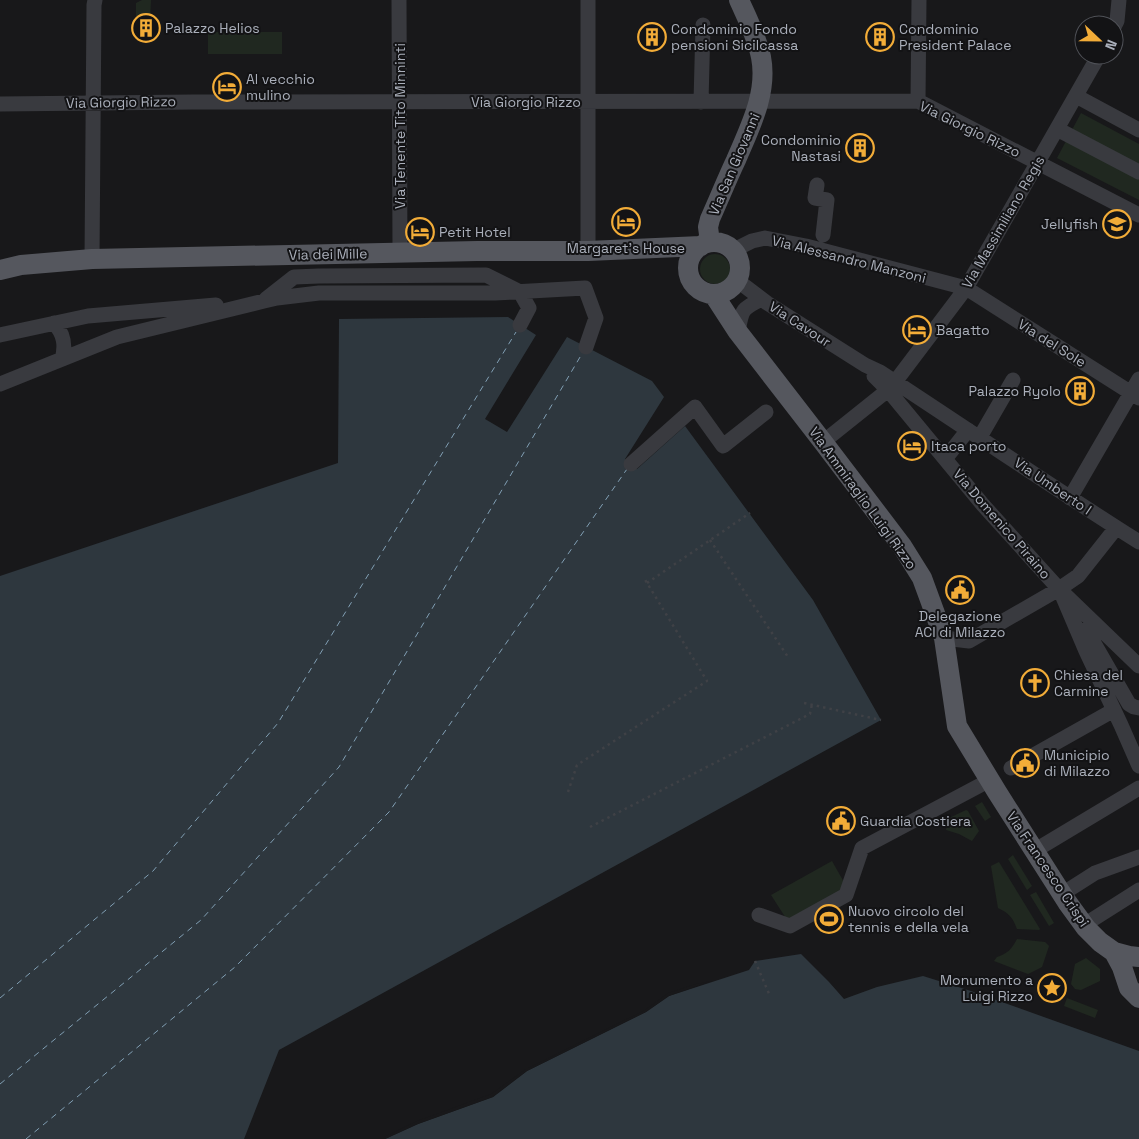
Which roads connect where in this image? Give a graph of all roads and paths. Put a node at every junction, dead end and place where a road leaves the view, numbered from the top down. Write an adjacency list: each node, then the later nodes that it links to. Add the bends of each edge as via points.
1 (96, 0): 15 (street)
2 (399, 0): 13 (street, Via Tenente Tito Minninti)
3 (588, 0): 16 (street)
4 (739, 0): 18 (main road, Via San Giovanni, via 761,59)
5 (919, 0): 14 (street)
6 (1119, 0): 8 (street)
7 (1129, 0): 9 (street)
8 (1116, 15)
9 (1120, 15)
10 (703, 25): 17 (street)
11 (1093, 65): 12 (street, Via Massimiliano Regis)
12 (1076, 96): 20 (street, Via Massimiliano Regis); 21 (street)
13 (400, 101): 15 (street, Via Giorgio Rizzo); 16 (street, Via Giorgio Rizzo); 31 (street, Via Tenente Tito Minninti)
14 (918, 101): 18 (street, Via Giorgio Rizzo); 22 (street, Via Giorgio Rizzo)
15 (93, 102): 19 (street, Via Giorgio Rizzo); 32 (street)
16 (588, 102): 17 (street, Via Giorgio Rizzo); 30 (street)
17 (701, 102): 18 (street, Via Giorgio Rizzo)
18 (759, 102): 27 (main road, Via San Giovanni, via 710,219)
19 (0, 104)
20 (1057, 129): 22 (street, Via Massimiliano Regis); 23 (street)
21 (1139, 130)
22 (1038, 163): 25 (street, Via Giorgio Rizzo); 36 (street, Via Massimiliano Regis)
23 (1139, 172)
24 (817, 185): 26 (street, Via Alessandro Manzoni, via 815,198 827,200)
25 (1138, 212)
26 (823, 234)
27 (705, 244): 28 (main road, Via dei Mille); 29 (main road, Via dei Mille, via 723,243); 33 (main road, via 694,251)
28 (657, 248): 30 (main road, Via dei Mille); 33 (main road)
29 (734, 250): 35 (main road, via 740,261); 36 (street, Via Alessandro Manzoni, via 766,238)
30 (588, 251): 31 (main road, Via dei Mille)
31 (400, 253): 32 (main road, Via dei Mille)
32 (92, 259): 34 (main road, Via dei Mille)
33 (688, 266): 38 (main road, via 694,286)
34 (0, 270)
35 (738, 280): 38 (main road, via 728,291); 39 (street, Via Cavour)
36 (966, 288): 50 (street, Via Massimiliano Regis); 51 (street, Via del Sole)
37 (520, 292): 40 (street, via 319,293); 42 (street, via 529,308); 45 (street, via 585,288 596,318)
38 (714, 295): 43 (main road, Via Ammiraglio Luigi Rizzo)
39 (762, 299): 43 (street, via 747,306 741,314); 50 (street, Via Cavour, via 880,372)
40 (264, 301): 41 (street, via 88,316); 46 (street, via 117,338)
41 (54, 323): 44 (street); 46 (street, via 61,331 65,349)
42 (520, 325)
43 (738, 332): 54 (main road, Via Ammiraglio Luigi Rizzo)
44 (0, 335)
45 (586, 347)
46 (62, 359): 49 (street)
47 (1013, 380): 53 (street)
48 (1139, 380): 51 (street)
49 (0, 384)
50 (892, 386): 53 (street, Via Umberto I); 54 (street, Via Massimiliano Regis); 55 (street, Via Domenico Piraino)
51 (1135, 396): 57 (street)
52 (766, 412): 56 (street, via 723,446 695,407)
53 (974, 433): 55 (street); 57 (street, Via Umberto I)
54 (823, 442): 67 (main road, Via Ammiraglio Luigi Rizzo, via 902,546 922,578)
55 (945, 460): 64 (street, Via Domenico Piraino)
56 (631, 464)
57 (1070, 498): 59 (street, Via Umberto I)
58 (750, 513): 60 (path)
59 (1116, 528): 61 (street, Via Umberto I); 64 (street, via 1078,576)
60 (710, 540): 63 (path); 68 (path)
61 (1139, 542)
62 (644, 578): 63 (path)
63 (646, 583): 83 (path, via 707,681 577,764)
64 (1059, 589): 65 (street); 66 (street); 67 (street, via 969,641)
65 (1095, 624): 66 (street, via 1088,624); 69 (street)
66 (1079, 633): 74 (street)
67 (944, 638): 78 (main road, Via Ammiraglio Luigi Rizzo)
68 (788, 657)
69 (1139, 666)
70 (1139, 676): 73 (street, via 1088,627 1087,631 1129,704)
71 (804, 702): 72 (path)
72 (812, 704): 76 (path); 84 (path, via 810,714)
73 (1139, 708)
74 (1114, 710): 77 (street); 80 (street)
75 (1139, 716): 77 (street)
76 (880, 720)
77 (1121, 725): 79 (street)
78 (957, 726): 81 (main road, Via Francesco Crispi)
79 (1139, 766)
80 (1011, 768)
81 (990, 780): 85 (main road, Via Francesco Crispi); 89 (street, via 862,848 846,895 790,926)
82 (1139, 788): 85 (street)
83 (568, 792)
84 (590, 827)
85 (1034, 851): 88 (main road, Via Francesco Crispi)
86 (1139, 857): 88 (street, via 1095,874)
87 (1139, 890): 90 (street)
88 (1062, 894): 90 (main road, Via Francesco Crispi)
89 (759, 915)
90 (1084, 925): 91 (main road, Via Francesco Crispi)
91 (1114, 952): 92 (main road); 95 (main road, via 1129,988)
92 (1139, 957)
93 (754, 961): 94 (path)
94 (770, 996)
95 (1139, 998)

